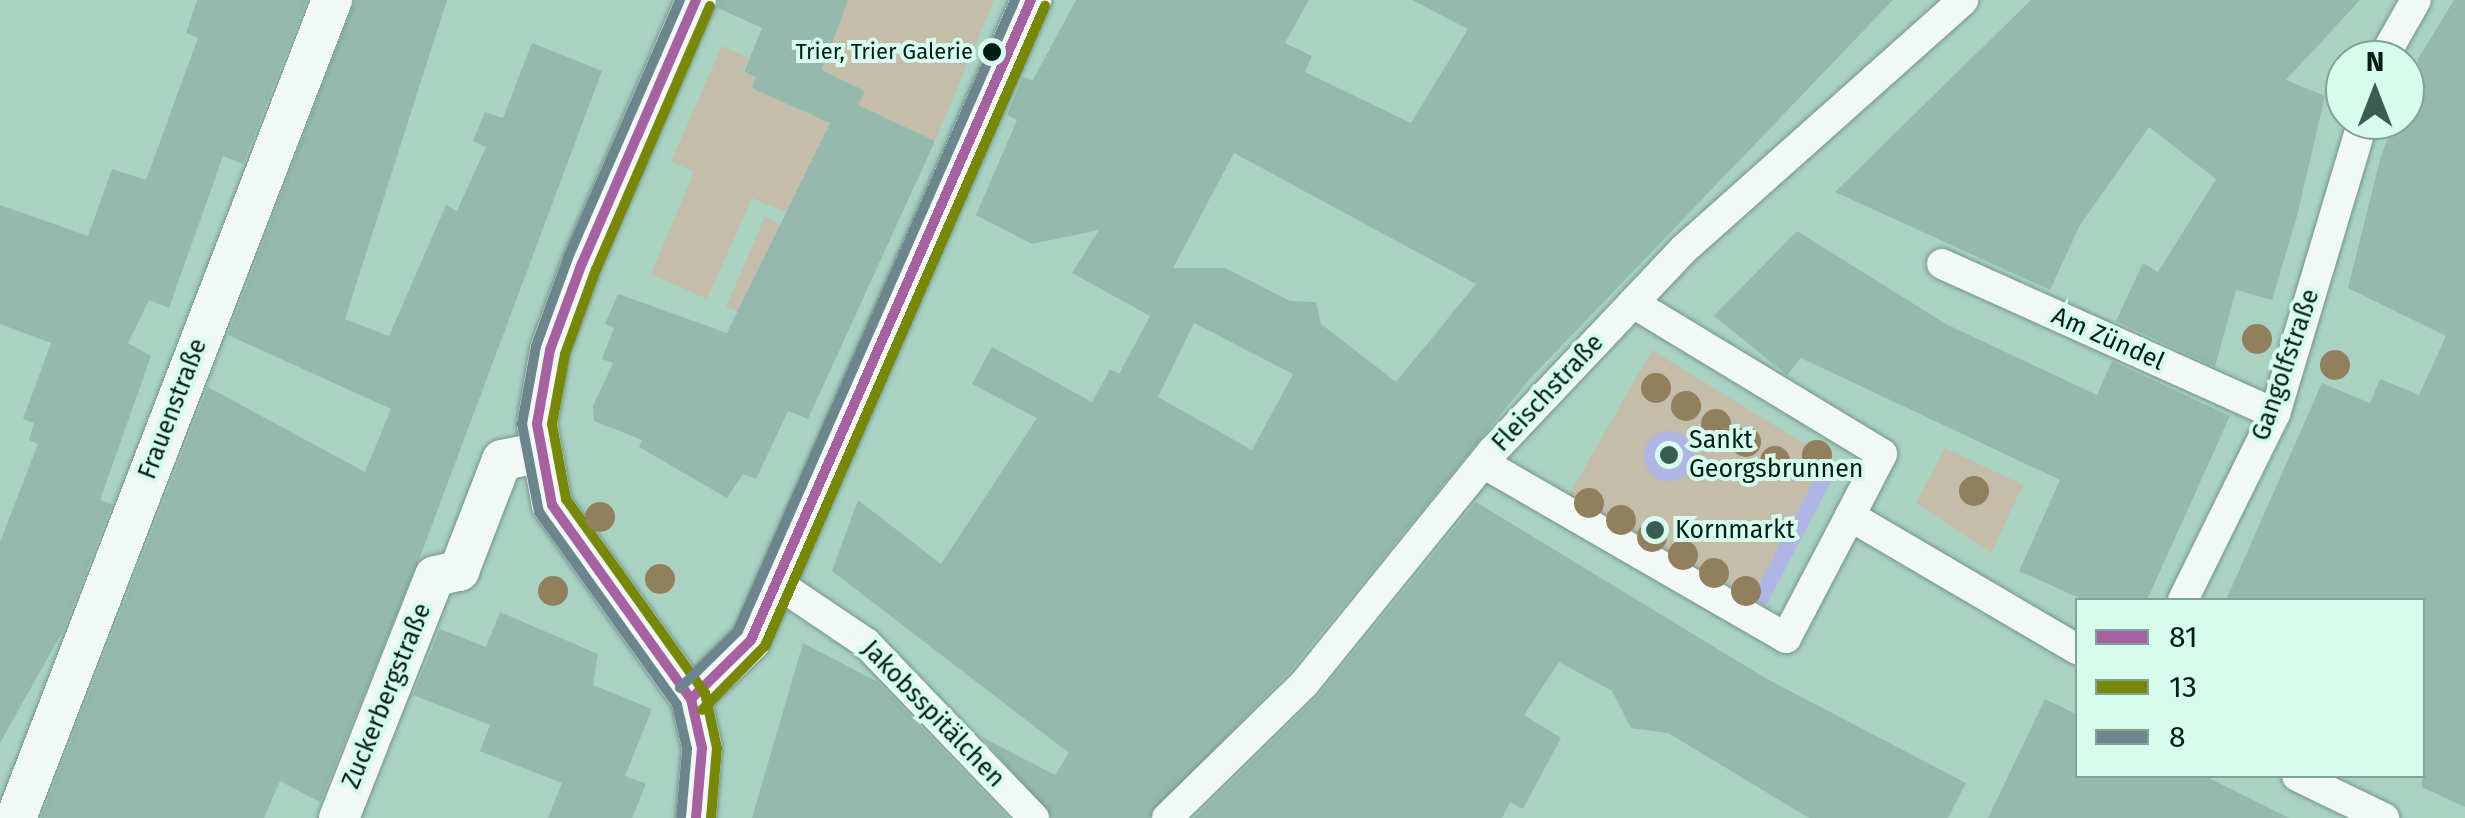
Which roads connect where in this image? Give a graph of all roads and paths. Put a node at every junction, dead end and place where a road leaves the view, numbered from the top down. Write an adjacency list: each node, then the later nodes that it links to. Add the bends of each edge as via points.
1 (332, 0): 19 (street, Frauenstraße)
2 (696, 0): 11 (street, via 582,263 540,395)
3 (1032, 0): 14 (street, via 872,347)
4 (1963, 0): 9 (street, Fleischstraße)
5 (2416, 0): 6 (street)
6 (2393, 40)
7 (2358, 140): 10 (street, Gangolfstraße)
8 (1942, 264): 10 (street, Am Zündel)
9 (1633, 302): 12 (street, Fleischstraße); 13 (street, via 1882,454)
10 (2275, 414): 15 (street, Gangolfstraße)
11 (539, 453): 17 (street, via 552,505); 20 (street, Zuckerbergstraße, via 502,460 459,571 435,576)
12 (1483, 462): 13 (street, via 1786,638); 23 (street, Fleischstraße, via 1304,684)
13 (1850, 516): 16 (street)
14 (777, 583): 17 (street, via 738,659); 22 (street, Jakobsspitälchen, via 866,642)
15 (2184, 598)
16 (2068, 645)
17 (690, 700): 21 (street, via 702,748)
18 (2301, 778): 24 (street)
19 (16, 818)
20 (339, 818)
21 (696, 818)
22 (1034, 818)
23 (1167, 818)
24 (2384, 818)

